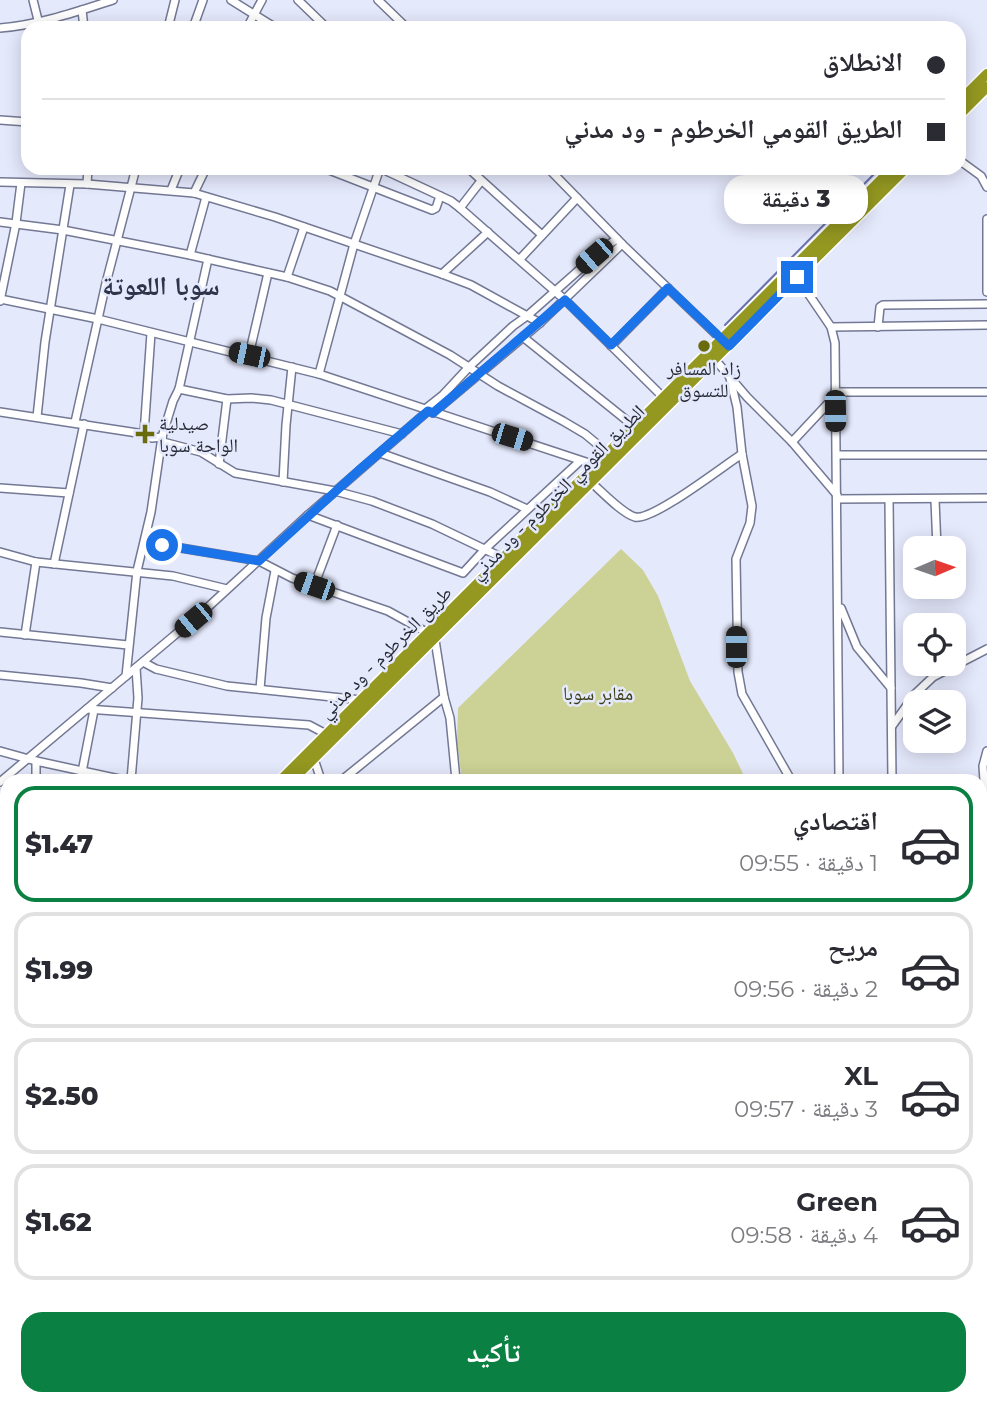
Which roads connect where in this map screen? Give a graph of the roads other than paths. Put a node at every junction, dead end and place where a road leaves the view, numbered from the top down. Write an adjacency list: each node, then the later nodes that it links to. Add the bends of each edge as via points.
1 (33, 0): 12 (street)
2 (113, 0): 9 (street)
3 (175, 0): 15 (street)
4 (203, 0): 16 (street)
5 (231, 0): 11 (street)
6 (261, 0): 11 (street)
7 (298, 0): 19 (street)
8 (378, 0): 20 (street)
9 (103, 2): 10 (street)
10 (82, 10): 13 (street); 14 (street)
11 (254, 13): 17 (street); 18 (street)
12 (34, 21)
13 (47, 21)
14 (83, 21)
15 (170, 21)
16 (196, 21)
17 (250, 21)
18 (266, 21)
19 (320, 21)
20 (400, 21)
21 (21, 26): 22 (street)
22 (0, 27)
23 (987, 74): 25 (highway)
24 (987, 87): 26 (highway)
25 (966, 96)
26 (966, 108)
27 (0, 120): 28 (street)
28 (21, 122)
29 (966, 165): 47 (street)
30 (88, 175): 44 (street)
31 (135, 175): 46 (street)
32 (177, 175): 49 (street)
33 (203, 175): 50 (street)
34 (341, 175): 48 (street)
35 (378, 175): 48 (street)
36 (395, 175): 51 (street)
37 (475, 175): 42 (street)
38 (555, 175): 53 (street)
39 (887, 175): 89 (highway, الطريق القومي الخرطوم - ود مدني)
40 (899, 175): 71 (highway, الطريق القومي الخرطوم - ود مدني)
41 (0, 181): 43 (street)
42 (481, 181): 54 (street); 61 (street)
43 (21, 183): 45 (street); 57 (street)
44 (87, 184): 45 (street); 46 (street)
45 (70, 185): 59 (street)
46 (132, 187): 49 (street); 62 (street)
47 (987, 187)
48 (373, 188): 51 (street, via 432,210); 64 (street)
49 (171, 190): 50 (street)
50 (194, 193): 52 (street)
51 (440, 196): 54 (street)
52 (206, 197): 58 (street); 65 (street)
53 (578, 198): 61 (street); 63 (street)
54 (460, 208): 60 (street)
55 (987, 219): 74 (street)
56 (0, 222): 57 (street)
57 (16, 223): 59 (street); 76 (street)
58 (304, 227): 64 (street); 70 (street)
59 (63, 230): 62 (street); 79 (street)
60 (488, 232): 67 (street); 69 (street)
61 (541, 235): 67 (street)
62 (119, 241): 65 (street); 81 (street)
63 (620, 241): 72 (street); 73 (street); 77 (street)
64 (354, 244): 69 (street); 75 (street)
65 (190, 255): 66 (street)
66 (208, 259): 68 (street); 88 (street)
67 (520, 259): 73 (street)
68 (268, 274): 70 (street); 91 (street)
69 (442, 274): 80 (street)
70 (287, 277): 75 (street)
71 (797, 277): 84 (street); 89 (highway, الطريق القومي الخرطوم - ود مدني)
72 (668, 288): 89 (street); 90 (street)
73 (555, 292): 77 (street); 80 (street)
74 (987, 292)
75 (340, 295): 94 (street); 95 (street)
76 (0, 300): 79 (street)
77 (565, 300): 82 (street); 90 (street)
78 (987, 304): 85 (street, via 883,305)
79 (50, 308): 81 (street); 106 (street)
80 (527, 316): 82 (street); 94 (street)
81 (98, 319): 86 (street); 107 (street)
82 (540, 323): 87 (street)
83 (987, 325): 85 (street)
84 (831, 327): 85 (street); 100 (street)
85 (878, 327)
86 (151, 333): 88 (street); 109 (street)
87 (523, 337): 96 (street); 108 (street)
88 (189, 342): 91 (street); 98 (street)
89 (726, 343): 92 (highway, الطريق القومي الخرطوم - ود مدني)
90 (611, 345): 101 (street)
91 (249, 355): 93 (street)
92 (712, 357): 97 (street); 101 (highway, طريق الخرطوم - ود مدني); 123 (highway, الطريق القومي الخرطوم - ود مدني)
93 (292, 367): 95 (street); 103 (street)
94 (469, 367): 96 (street); 104 (street)
95 (319, 374): 104 (street)
96 (479, 374): 104 (street); 115 (street, via 563,421)
97 (730, 378): 112 (street); 116 (street)
98 (179, 389): 102 (street); 111 (street)
99 (987, 392): 100 (street)
100 (835, 395): 112 (street); 117 (street)
101 (664, 398): 108 (highway, طريق الخرطوم - ود مدني)
102 (227, 399): 103 (street); 120 (street)
103 (288, 403): 110 (street); 122 (street)
104 (428, 411): 110 (street); 119 (street)
105 (0, 412): 106 (street)
106 (37, 416): 107 (street)
107 (80, 423): 109 (street); 126 (street)
108 (635, 427): 115 (highway, طريق الخرطوم - ود مدني)
109 (144, 434): 111 (street)
110 (402, 434): 114 (street)
111 (162, 437): 120 (street, via 163,442 201,453); 137 (street)
112 (792, 442): 128 (street)
113 (987, 448): 118 (street)
114 (380, 453): 125 (street); 133 (street)
115 (608, 453): 121 (highway, طريق الخرطوم - ود مدني)
116 (742, 454): 123 (street, via 644,517 630,515); 182 (street, via 752,514 736,559 738,672 742,694)
117 (837, 455): 118 (street); 128 (street)
118 (987, 455)
119 (580, 461): 121 (street); 127 (street)
120 (219, 464): 122 (street)
121 (595, 465): 132 (highway, طريق الخرطوم - ود مدني)
122 (283, 482): 125 (street)
123 (592, 483): 151 (highway, الطريق القومي الخرطوم - ود مدني)
124 (0, 488): 126 (street)
125 (335, 491): 134 (street); 138 (street, via 402,512)
126 (69, 493): 143 (street)
127 (545, 494): 132 (street); 133 (street)
128 (837, 498): 130 (street); 148 (street)
129 (987, 498): 131 (street)
130 (889, 500): 131 (street); 159 (street)
131 (935, 500): 136 (street)
132 (558, 503): 140 (highway, طريق الخرطوم - ود مدني)
133 (527, 509): 138 (street)
134 (308, 515): 135 (street); 141 (street)
135 (337, 524): 138 (street, via 463,573); 146 (street)
136 (936, 536)
137 (145, 542): 141 (street); 144 (street)
138 (486, 548): 140 (street)
139 (0, 552): 142 (street)
140 (503, 558): 151 (highway, طريق الخرطوم - ود مدني)
141 (259, 561): 145 (street); 147 (street)
142 (36, 562): 143 (street); 150 (street)
143 (54, 564): 144 (street)
144 (137, 571): 147 (street); 152 (street)
145 (275, 571): 146 (street); 160 (street)
146 (314, 586): 151 (street, via 388,611)
147 (227, 589): 154 (street)
148 (838, 601): 159 (street, via 857,648); 183 (street)
149 (0, 632): 150 (street)
150 (25, 635): 152 (street)
151 (432, 636): 161 (street); 162 (highway, طريق الخرطوم - ود مدني); 169 (highway, الطريق القومي الخرطوم - ود مدني)
152 (128, 645): 157 (street)
153 (987, 649): 165 (street, via 933,677)
154 (144, 662): 155 (street); 160 (street, via 227,686)
155 (136, 668): 157 (street); 164 (street)
156 (0, 675): 158 (street)
157 (126, 676): 158 (street)
158 (112, 688): 163 (street)
159 (891, 688): 165 (street)
160 (260, 689): 162 (street)
161 (444, 697): 180 (street); 181 (street)
162 (361, 700): 166 (highway, طريق الخرطوم - ود مدني)
163 (90, 710): 164 (street); 170 (street); 172 (street)
164 (137, 712): 166 (street, via 309,724); 176 (street)
165 (891, 727): 184 (street)
166 (328, 735): 177 (highway, طريق الخرطوم - ود مدني)
167 (0, 751): 170 (street)
168 (987, 751): 171 (street)
169 (314, 759): 178 (highway, الطريق القومي الخرطوم - ود مدني); 179 (street)
170 (32, 760): 172 (street); 173 (street); 174 (street)
171 (985, 771)
172 (82, 772): 175 (street)
173 (12, 774)
174 (35, 774)
175 (92, 774)
176 (132, 774)
177 (287, 774)
178 (298, 774)
179 (319, 774)
180 (349, 774)
181 (455, 774)
182 (788, 774)
183 (839, 774)
184 (892, 774)

